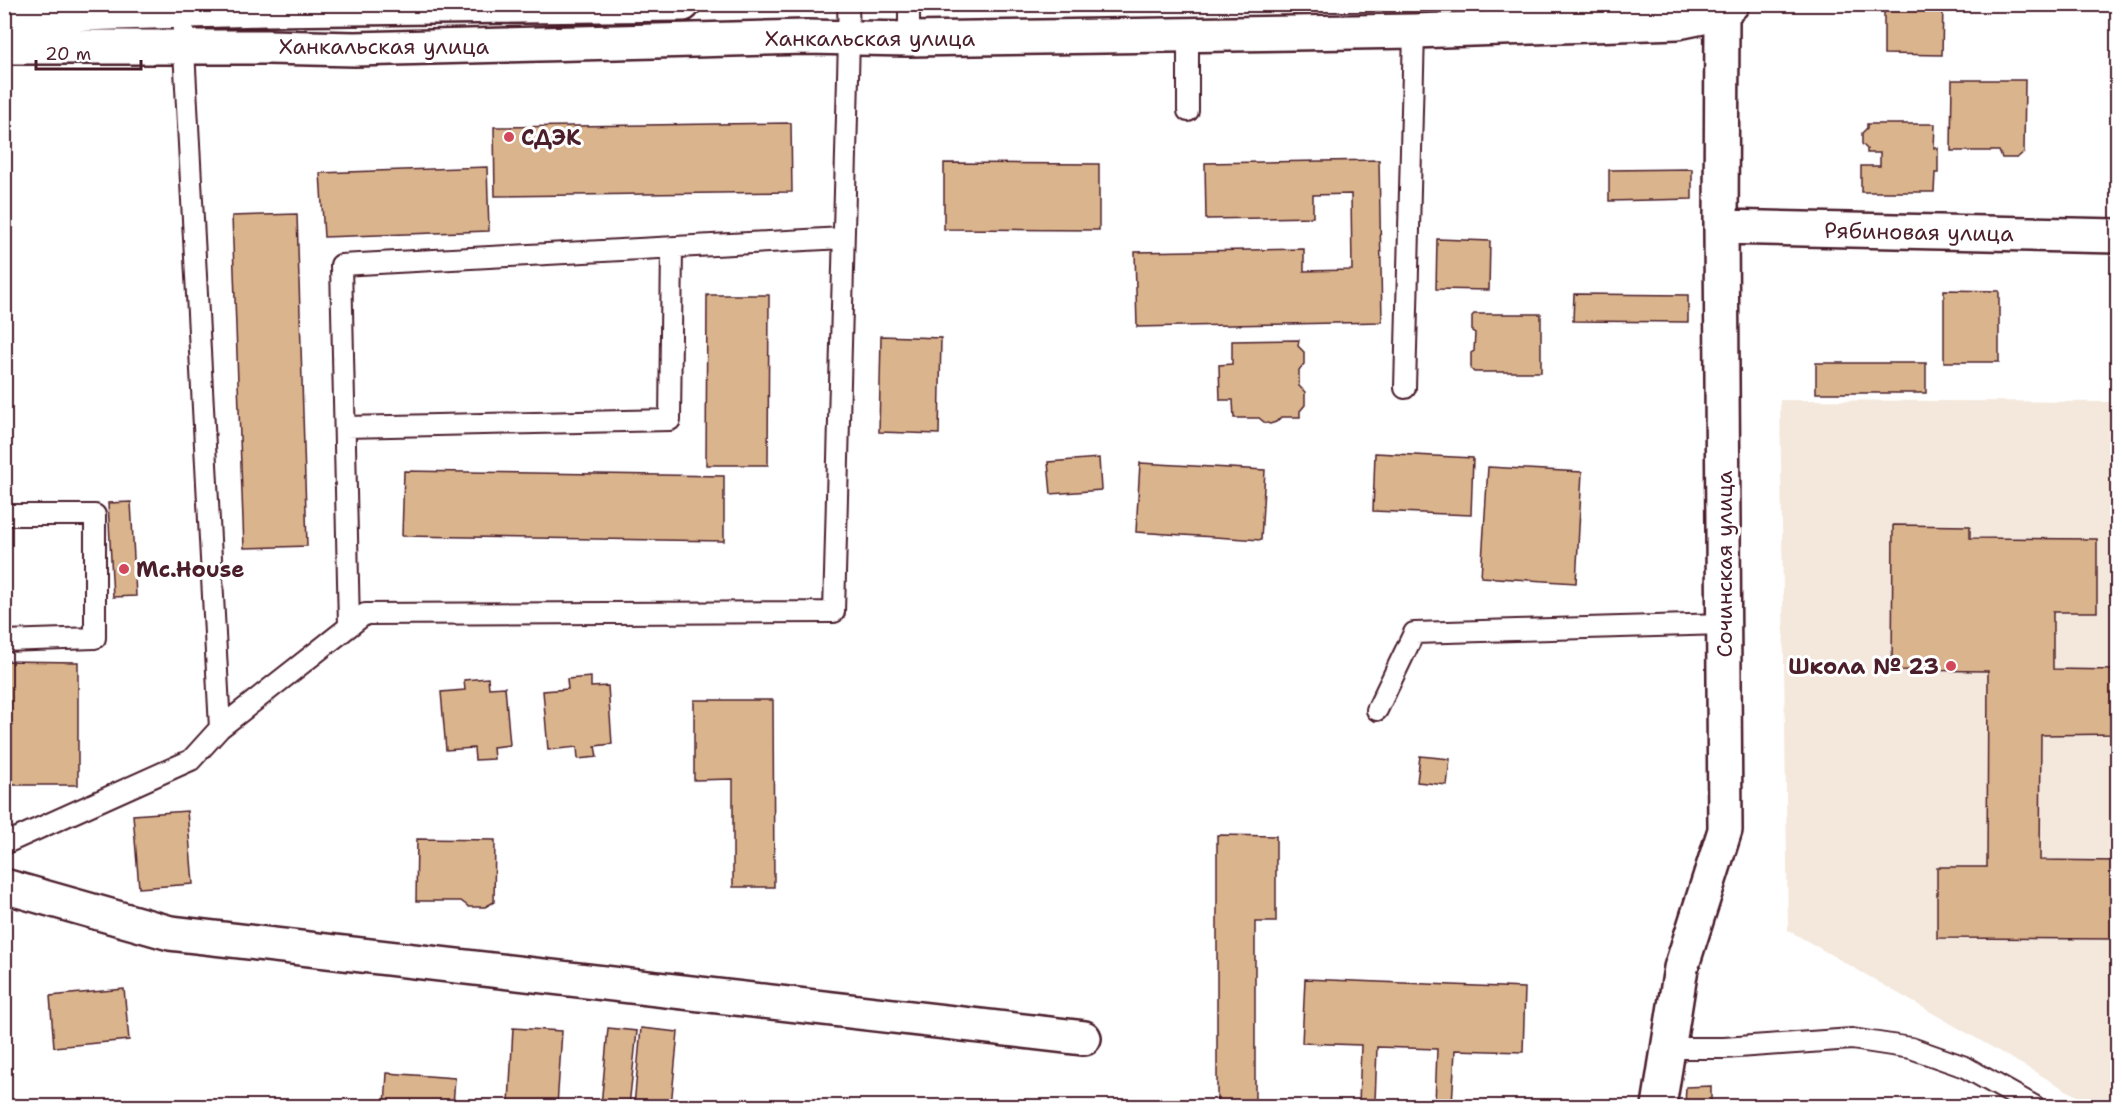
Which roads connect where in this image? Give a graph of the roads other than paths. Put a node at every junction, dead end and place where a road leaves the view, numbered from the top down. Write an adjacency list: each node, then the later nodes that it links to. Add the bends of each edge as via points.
1 (683, 4): 4 (street, Ханкальская улица)
2 (848, 4): 10 (lane)
3 (909, 4): 11 (lane)
4 (266, 7): 6 (street, Ханкальская улица); 13 (lane)
5 (1727, 8): 8 (street, Ханкальская улица, via 1678,22); 16 (street, Сочинская улица)
6 (182, 12): 7 (street, Ханкальская улица); 14 (lane)
7 (4, 16)
8 (1414, 31): 9 (street, Ханкальская улица); 20 (lane)
9 (1188, 34): 11 (street, Ханкальская улица); 15 (lane)
10 (849, 39): 11 (street, Ханкальская улица); 13 (street, Ханкальская улица, via 355,49); 18 (lane)
11 (909, 39)
12 (4, 47): 14 (street, Ханкальская улица)
13 (267, 47): 14 (street, Ханкальская улица)
14 (183, 48): 27 (lane)
15 (1188, 111)
16 (1721, 228): 17 (street, Рябиновая улица); 23 (street, Сочинская улица)
17 (2118, 236)
18 (843, 238): 19 (lane); 24 (lane, via 834,612 365,614)
19 (672, 248): 21 (lane, via 341,265); 21 (lane, via 670,420)
20 (1405, 388)
21 (345, 427): 24 (lane)
22 (4, 515): 25 (lane, via 95,515 95,638)
23 (1724, 624): 26 (lane, via 1414,633); 31 (street, Сочинская улица, via 1725,830 1682,968)
24 (350, 626): 27 (lane)
25 (4, 641)
26 (1377, 710)
27 (220, 728): 28 (lane, via 191,760)
28 (4, 844)
29 (4, 886): 30 (street, via 170,933)
30 (1084, 1038)
31 (1669, 1048): 32 (street, Сочинская улица); 33 (lane, via 1852,1039 1911,1048 1965,1067)
32 (1659, 1107)
33 (2034, 1107)

